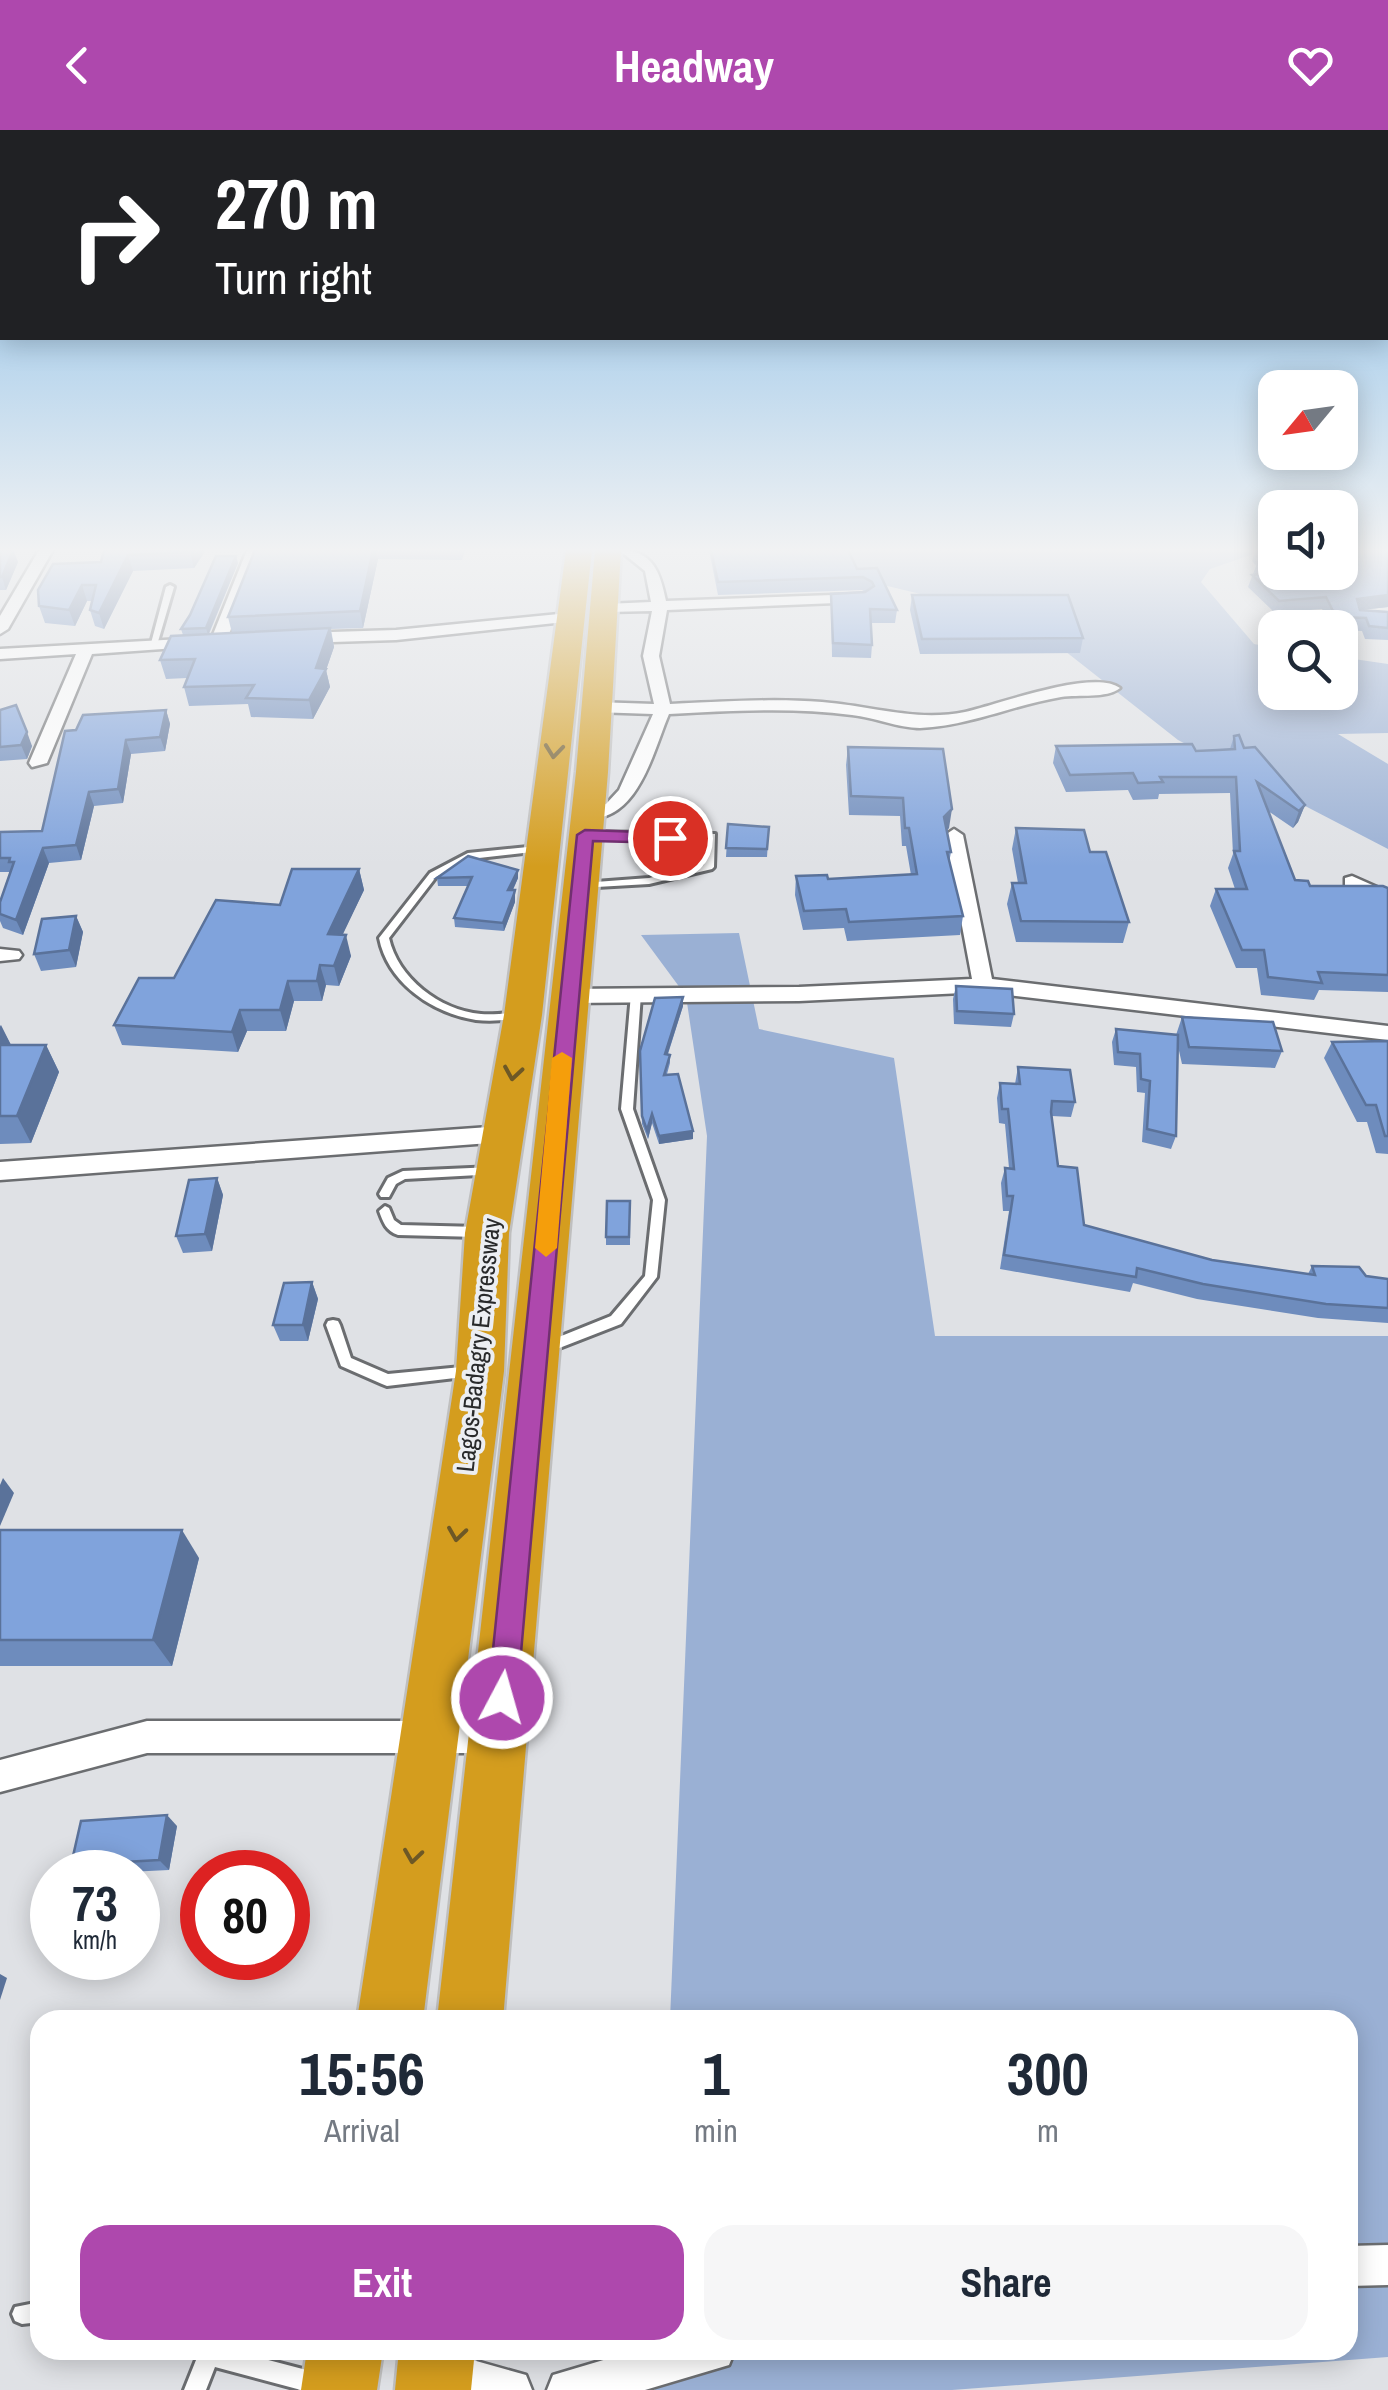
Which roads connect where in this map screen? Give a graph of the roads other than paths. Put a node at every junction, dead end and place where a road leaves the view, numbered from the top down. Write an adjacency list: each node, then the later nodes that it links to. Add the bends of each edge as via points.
1 (83, 655): 8 (street)
2 (585, 655): 9 (highway, Lagos-Badagry Expressway, one-way to 9)
3 (591, 655): 6 (highway, Lagos-Badagry Expressway)
4 (651, 655): 7 (street)
5 (1112, 688): 7 (street, via 917,722 780,704)
6 (595, 706): 7 (street); 9 (highway, Lagos-Badagry Expressway)
7 (663, 709): 9 (street, via 626,792)
8 (38, 763)
9 (572, 833): 12 (highway, Lagos-Badagry Expressway); 12 (lane, via 712,836 709,867 649,881); 17 (highway, Lagos-Badagry Expressway); 17 (lane, via 468,856 433,875 384,938 385,956 414,989 477,1017)
10 (954, 835): 14 (street)
11 (1352, 882): 13 (street)
12 (580, 886): 16 (highway, Lagos-Badagry Expressway)
13 (1388, 899)
14 (983, 985): 15 (street); 18 (street)
15 (636, 994): 16 (street); 25 (lane, via 627,1109 659,1200 652,1277 616,1320)
16 (568, 996): 25 (highway, Lagos-Badagry Expressway)
17 (523, 1014): 19 (highway, Lagos-Badagry Expressway, one-way to 19)
18 (1388, 1033)
19 (502, 1152): 20 (street); 21 (lane, via 403,1175); 23 (highway, Lagos-Badagry Expressway)
20 (0, 1171)
21 (385, 1194)
22 (385, 1211): 23 (lane, via 398,1230)
23 (487, 1232): 26 (highway, Lagos-Badagry Expressway)
24 (333, 1324): 26 (lane, via 346,1362 386,1380)
25 (537, 1352): 28 (highway, Lagos-Badagry Expressway)
26 (480, 1370): 27 (highway, Lagos-Badagry Expressway, one-way to 27)
27 (429, 1737): 28 (street); 29 (street, via 147,1737); 30 (highway, Lagos-Badagry Expressway, one-way to 30)
28 (498, 1737): 31 (highway, Lagos-Badagry Expressway)
29 (0, 1776)
30 (391, 2010)
31 (471, 2010)
32 (1388, 2265): 33 (street)
33 (1358, 2266)
34 (206, 2360): 39 (lane)
35 (236, 2360): 40 (lane)
36 (344, 2360): 40 (highway)
37 (678, 2360): 42 (street)
38 (435, 2370): 41 (street)
39 (196, 2390)
40 (339, 2390)
41 (511, 2390)
42 (568, 2390)

